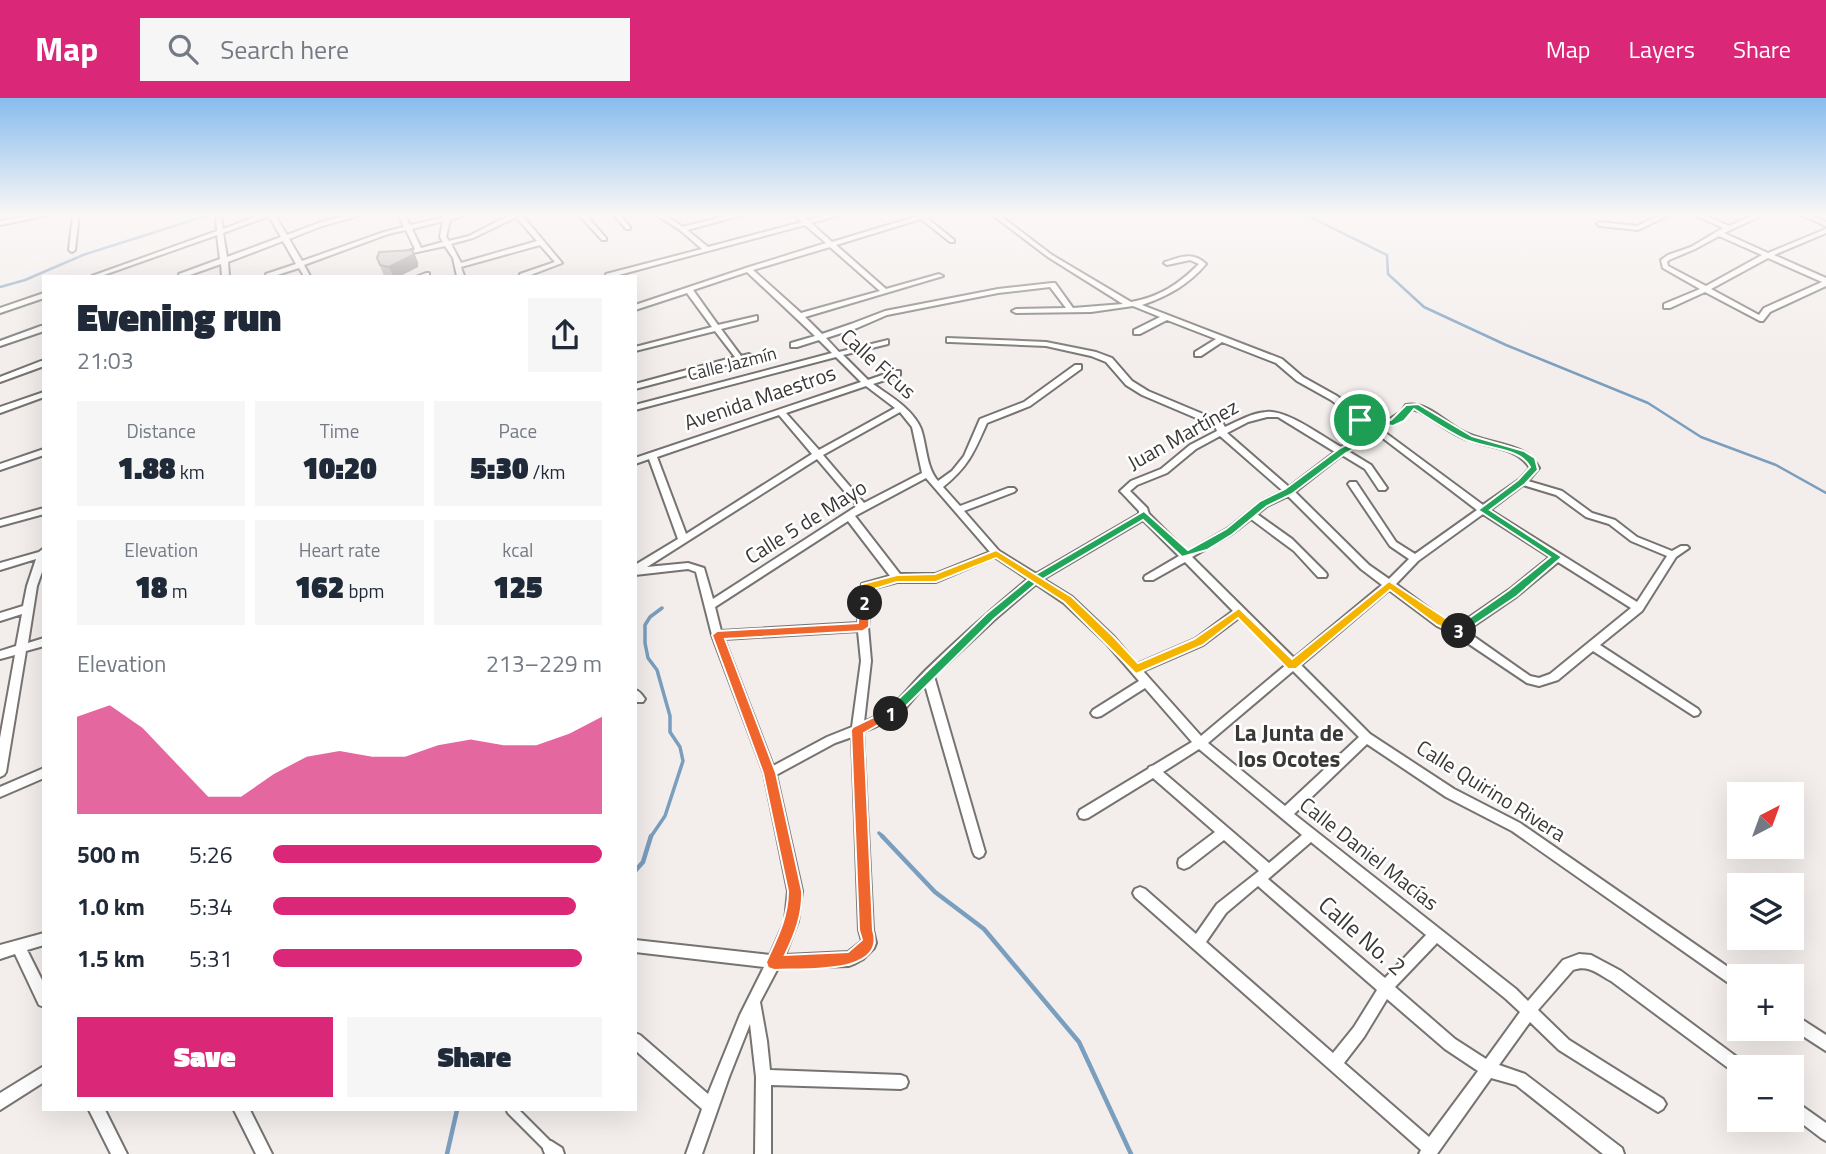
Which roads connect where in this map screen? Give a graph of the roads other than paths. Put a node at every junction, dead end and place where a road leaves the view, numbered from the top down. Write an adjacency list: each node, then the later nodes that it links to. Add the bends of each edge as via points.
1 (132, 263): 16 (street)
2 (218, 263): 17 (street)
3 (463, 263): 14 (street)
4 (558, 263): 21 (street)
5 (655, 263): 22 (street)
6 (766, 263): 15 (street)
7 (853, 263): 26 (street)
8 (1063, 263): 29 (street)
9 (1202, 263): 29 (street, via 1177,286)
10 (1664, 263): 27 (street, via 1667,270)
11 (1753, 263): 27 (street)
12 (1781, 263): 24 (street)
13 (300, 264): 18 (street); 19 (street)
14 (457, 265): 20 (street)
15 (748, 269): 25 (street); 35 (street, Calle Ficus)
16 (99, 275)
17 (185, 275)
18 (272, 275)
19 (306, 275)
20 (460, 275)
21 (526, 275)
22 (613, 275)
23 (939, 276): 26 (street)
24 (1824, 285): 27 (street, via 1768,310 1760,319)
25 (688, 289): 31 (street); 38 (street)
26 (883, 290): 35 (street)
27 (1704, 290): 30 (street)
28 (42, 296): 33 (street)
29 (1132, 305): 32 (street); 37 (street)
30 (1667, 306)
31 (637, 307)
32 (1070, 309): 34 (street); 41 (street, via 1052,285 998,290 885,313)
33 (0, 311)
34 (1016, 311)
35 (800, 316): 41 (street, Calle Ficus)
36 (754, 317): 38 (street)
37 (1166, 317): 40 (street); 42 (street)
38 (716, 327): 47 (street); 51 (street)
39 (42, 329): 45 (street)
40 (1137, 332)
41 (821, 337): 46 (street); 48 (street, Calle Ficus)
42 (1221, 339): 49 (street); 63 (street, via 1279,361)
43 (950, 340): 65 (street, via 1046,344 1109,360 1129,383 1219,425)
44 (885, 342): 48 (street, Calle Jazmín)
45 (0, 344)
46 (794, 345)
47 (637, 348)
48 (837, 353): 56 (street, Calle Ficus); 59 (street, Calle Jazmín)
49 (1198, 354)
50 (749, 356): 51 (street)
51 (739, 358): 57 (street)
52 (42, 364): 55 (street)
53 (1078, 367): 75 (street, via 1027,404 983,421 968,457)
54 (897, 373): 56 (street, Avenida Maestros)
55 (0, 380)
56 (865, 382): 60 (street, Calle Ficus); 62 (street, Avenida Maestros)
57 (637, 386)
58 (42, 395): 61 (street)
59 (637, 407)
60 (901, 408): 68 (street); 72 (street, Calle Ficus, via 916,427)
61 (0, 410)
62 (782, 413): 68 (street); 69 (street, Avenida Maestros)
63 (1360, 420): 64 (street); 73 (street, via 1393,423 1415,406 1469,438 1531,460 1535,468)
64 (1380, 433): 66 (street); 82 (street)
65 (1223, 434): 66 (street, Juan Martínez, via 1245,420 1280,415); 78 (street); 81 (street, Juan Martínez, via 1193,447 1164,471 1125,491)
66 (1343, 450): 76 (street, via 1368,467); 78 (street)
67 (42, 453): 71 (street)
68 (817, 455): 79 (street); 87 (street)
69 (652, 456): 70 (street, Avenida Maestros); 87 (street)
70 (637, 460)
71 (0, 467)
72 (927, 474): 75 (street, Calle Ficus); 79 (street, Calle 5 de Mayo)
73 (1522, 482): 82 (street); 92 (street, via 1559,493 1589,515 1612,522 1634,540)
74 (1353, 484): 95 (street, via 1393,544)
75 (937, 486): 80 (street, Calle Ficus)
76 (1382, 488)
77 (1011, 490): 80 (street)
78 (1289, 492): 84 (street); 103 (street, via 1365,568)
79 (863, 507): 85 (street, Calle 5 de Mayo)
80 (960, 509): 90 (street, Calle Ficus)
81 (1141, 510): 91 (street, Calle Quirino Rivera); 102 (street)
82 (1483, 510): 94 (street); 95 (street)
83 (42, 512): 86 (street)
84 (1250, 514): 91 (street, via 1230,531); 99 (street, via 1303,552)
85 (849, 515): 101 (street); 104 (street, Calle 5 de Mayo)
86 (0, 523)
87 (683, 540): 97 (street)
88 (1684, 548): 92 (street)
89 (42, 553): 96 (street)
90 (996, 553): 101 (street, via 936,578); 102 (street, Calle Ficus)
91 (1186, 554): 100 (street); 107 (street, Calle Quirino Rivera)
92 (1673, 555): 106 (street)
93 (42, 557): 105 (street)
94 (1557, 557): 106 (street); 110 (street)
95 (1415, 559): 103 (street)
96 (0, 567)
97 (637, 570)
98 (637, 571): 104 (street, via 695,566)
99 (1322, 575)
100 (1149, 578)
101 (897, 579): 109 (street, via 866,587)
102 (1035, 579): 117 (street, Calle Daniel Macías, via 1068,600); 118 (street)
103 (1389, 585): 110 (street); 116 (street)
104 (709, 606): 111 (street)
105 (28, 608): 108 (street); 114 (street)
106 (1638, 608): 113 (street)
107 (1239, 612): 116 (street, Calle Quirino Rivera); 117 (street, via 1199,642)
108 (0, 617)
109 (863, 627): 111 (street); 122 (street, via 866,661)
110 (1458, 631): 113 (street, via 1527,679 1539,682 1554,677)
111 (717, 635): 127 (street)
112 (42, 643): 114 (street)
113 (1592, 645): 120 (street)
114 (22, 648): 115 (street); 126 (street)
115 (0, 654)
116 (1292, 666): 123 (street, Calle Quirino Rivera); 124 (street)
117 (1136, 669): 119 (street, Calle Daniel Macías)
118 (928, 675): 122 (street, via 899,708); 134 (street)
119 (1146, 682): 121 (street); 124 (street, Calle Daniel Macías)
120 (1694, 712)
121 (1097, 713)
122 (857, 730): 127 (street); 144 (street, via 870,943 849,959)
123 (1366, 737): 131 (street); 145 (street, Calle Quirino Rivera, via 1450,793 1516,827)
124 (1200, 743): 125 (street); 131 (street, Calle Daniel Macías)
125 (1153, 770): 130 (street); 132 (street, Calle No. 2)
126 (0, 772)
127 (770, 773): 144 (street, via 795,891 788,934)
128 (42, 774): 129 (street)
129 (0, 792)
130 (1084, 814)
131 (1285, 814): 133 (street, Calle Daniel Macías)
132 (1225, 832): 135 (street); 136 (street, Calle No. 2)
133 (1311, 834): 136 (street); 138 (street, Calle Daniel Macías)
134 (979, 852)
135 (1184, 863)
136 (1263, 874): 140 (street, via 1231,897 1211,919); 146 (street, Calle No. 2)
137 (1140, 893): 140 (street)
138 (1436, 934): 146 (street); 149 (street, Calle Daniel Macías)
139 (42, 940): 142 (street)
140 (1199, 942): 154 (street)
141 (637, 946): 144 (street)
142 (19, 948): 143 (street); 147 (street)
143 (0, 953)
144 (774, 962): 148 (street)
145 (1727, 975)
146 (1386, 988): 154 (street); 155 (street, Calle No. 2, via 1450,1044)
147 (42, 996)
148 (752, 1002): 157 (street); 161 (street)
149 (1532, 1008): 153 (street, via 1568,965 1591,962); 155 (street); 160 (street, Calle Daniel Macías, via 1564,1045)
150 (1804, 1028): 152 (street)
151 (637, 1042): 161 (street)
152 (1826, 1044)
153 (1727, 1058)
154 (1334, 1064): 167 (street)
155 (1490, 1070): 167 (street); 173 (street, via 1520,1079)
156 (42, 1074): 159 (street)
157 (765, 1077): 158 (street); 172 (street)
158 (901, 1082)
159 (0, 1102)
160 (1658, 1104)
161 (711, 1107): 171 (street)
162 (98, 1111): 169 (street)
163 (242, 1111): 170 (street)
164 (513, 1111): 168 (street)
165 (1804, 1116): 166 (street)
166 (1826, 1133)
167 (1429, 1151)
168 (554, 1152)
169 (119, 1154)
170 (264, 1154)
171 (694, 1154)
172 (763, 1154)
173 (1616, 1154)

